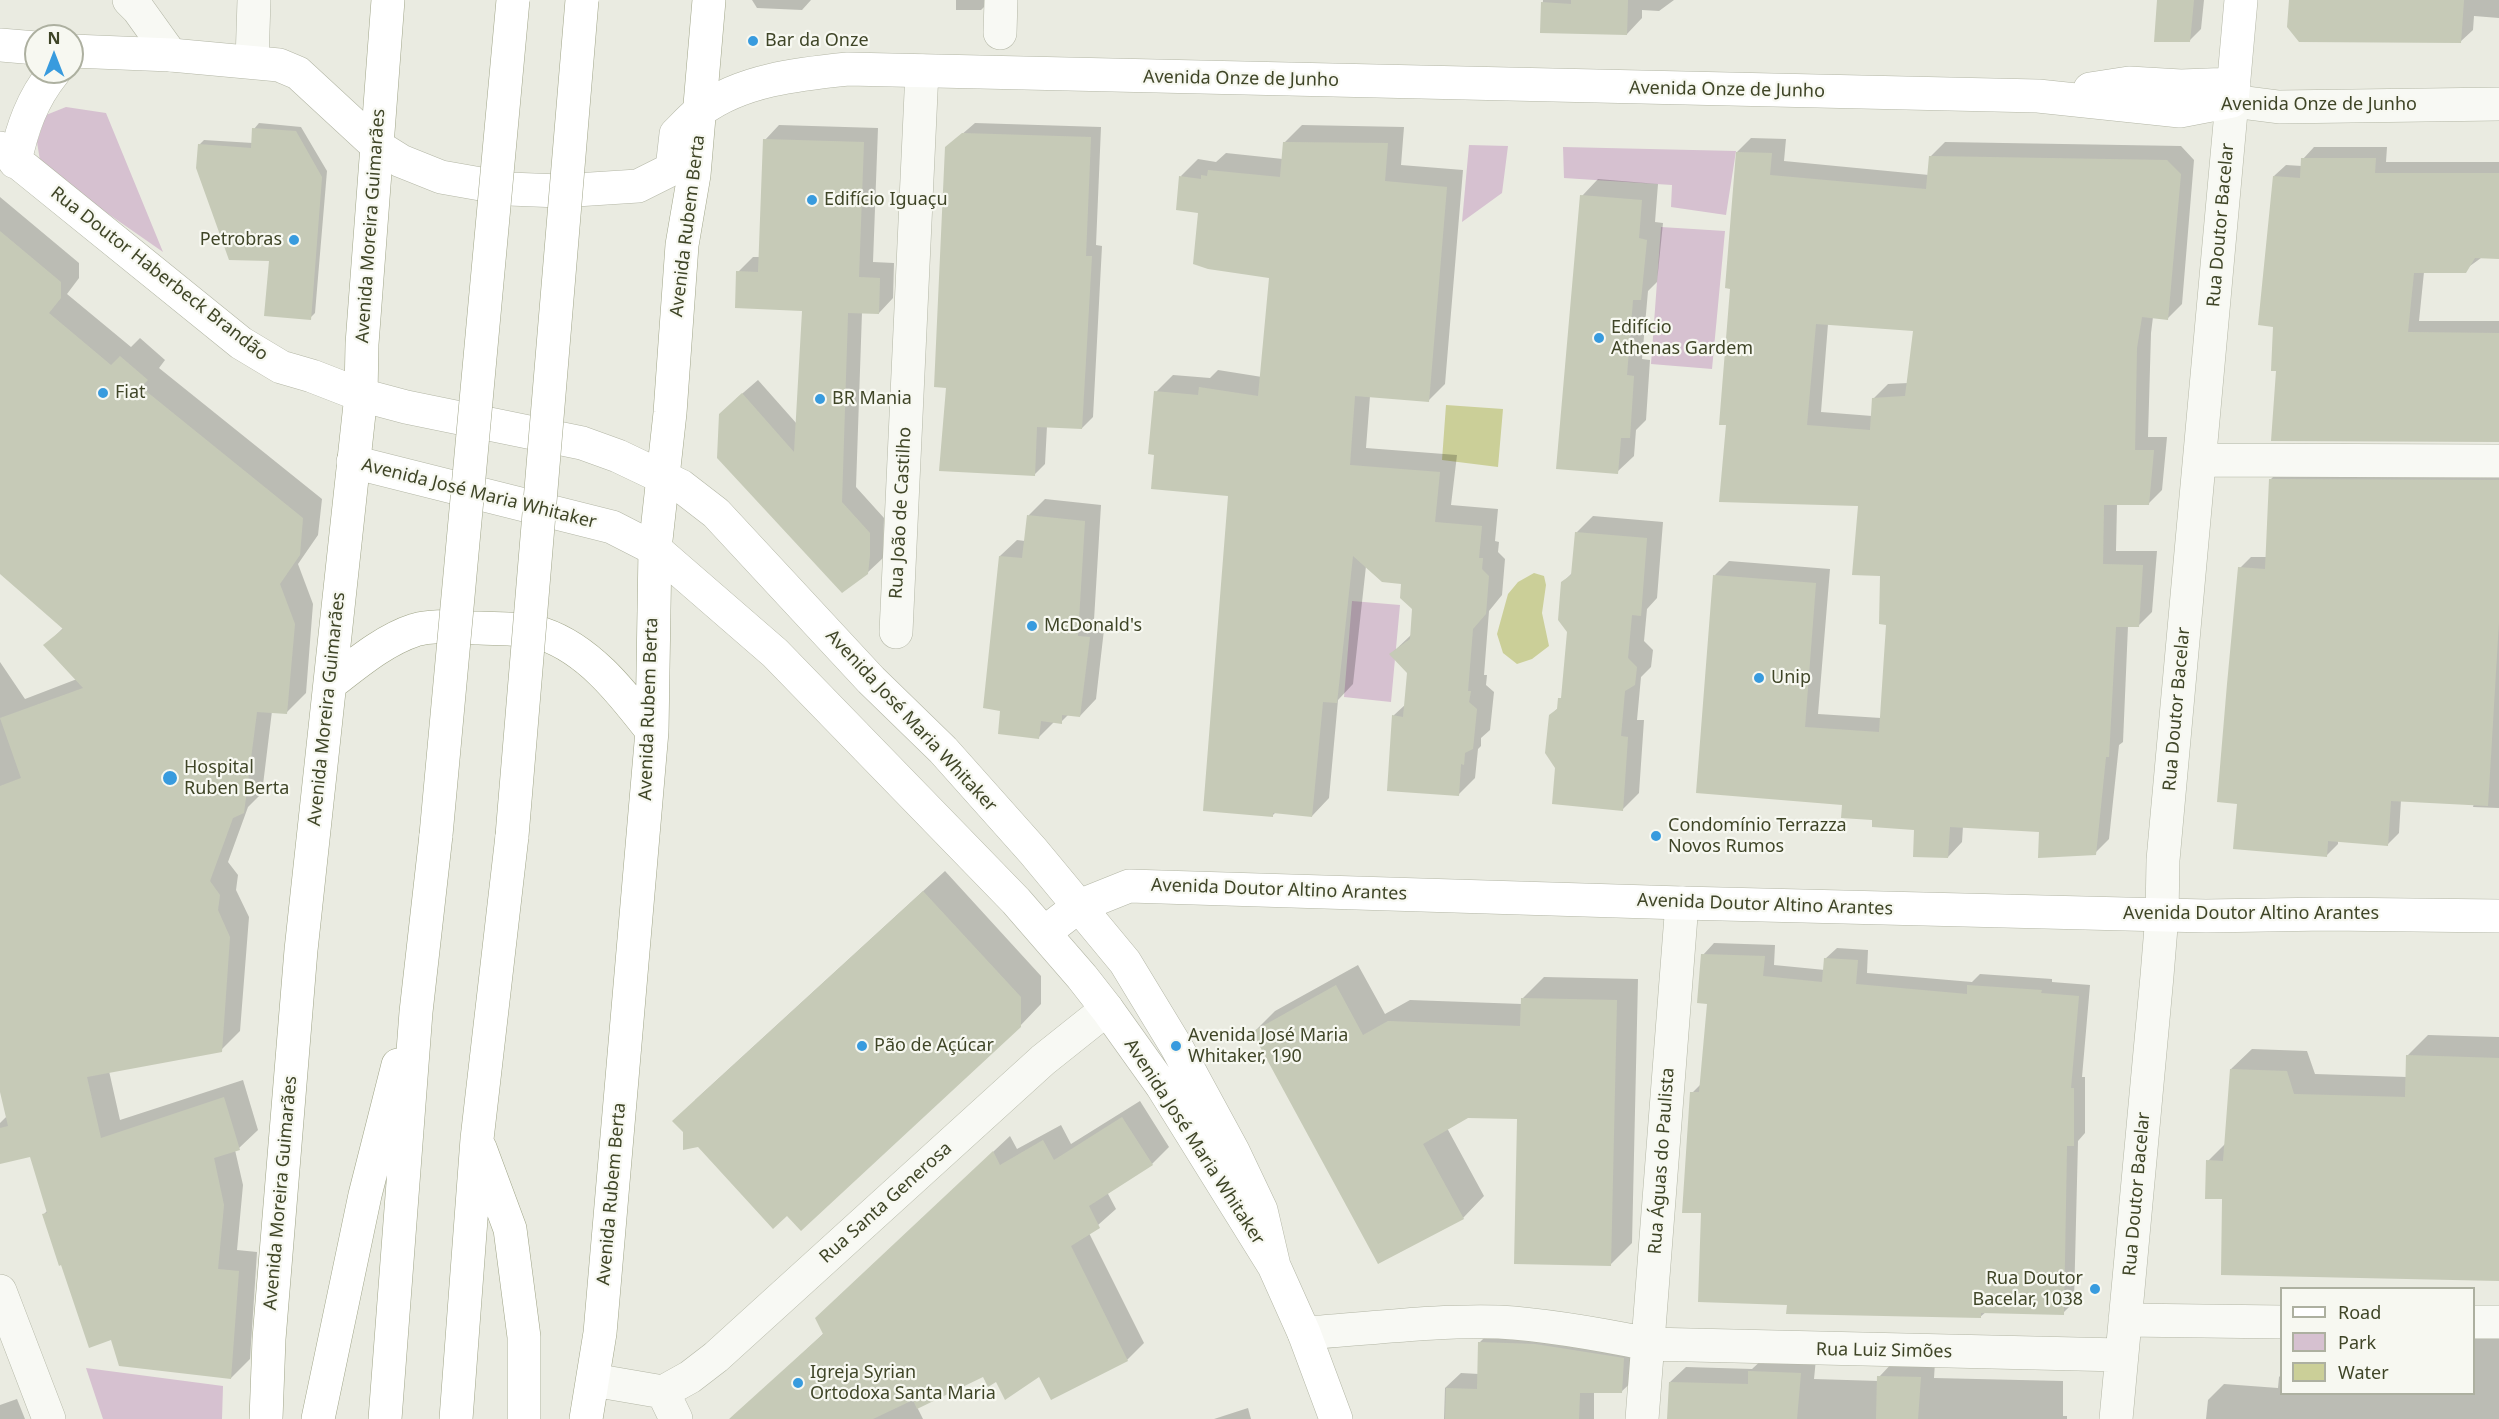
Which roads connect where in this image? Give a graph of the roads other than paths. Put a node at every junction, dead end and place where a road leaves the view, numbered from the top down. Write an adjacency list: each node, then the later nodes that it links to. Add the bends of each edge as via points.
1 (129, 0): 13 (street)
2 (254, 0): 14 (street)
3 (388, 0): 20 (main road, Avenida Moreira Guimarães)
4 (513, 0): 37 (main road, bridge)
5 (582, 0): 38 (main road, bridge, via 512,836)
6 (710, 0): 19 (main road, Avenida Rubem Berta)
7 (1001, 0): 9 (street)
8 (2241, 0): 17 (main road, Rua Doutor Bacelar)
9 (1000, 33)
10 (0, 45): 11 (main road)
11 (24, 47)
12 (84, 54): 13 (main road, Avenida Onze de Junho)
13 (171, 55): 14 (main road, Avenida Onze de Junho)
14 (252, 62): 20 (main road, Avenida Onze de Junho, via 279,65 298,73)
15 (922, 70): 17 (main road, Avenida Onze de Junho, via 2038,96 2180,111); 19 (main road, Avenida Onze de Junho, via 848,69 797,74 726,96); 28 (street, Rua João de Castilho)
16 (45, 84): 21 (main road)
17 (2233, 93): 18 (street, Avenida Onze de Junho, via 2279,107); 23 (street, Rua Doutor Bacelar)
18 (2499, 104)
19 (701, 111): 20 (main road, Avenida Onze de Junho, via 676,134 672,169 638,186 560,191 509,189 441,177 401,161); 26 (main road, Avenida Rubem Berta, via 682,245)
20 (377, 146): 22 (main road, Avenida Moreira Guimarães)
21 (7, 155): 22 (main road, Rua Doutor Haberbeck Brandão, via 241,343 281,367)
22 (361, 395): 25 (main road, Avenida Moreira Guimarães); 26 (main road, Avenida José Maria Whitaker, via 582,443)
23 (2200, 460): 24 (street); 33 (street, Rua Doutor Bacelar, via 2163,860)
24 (2499, 461)
25 (353, 462): 27 (main road, Avenida José Maria Whitaker, via 612,527); 29 (main road, Avenida Moreira Guimarães)
26 (662, 478): 27 (main road, Avenida Rubem Berta); 32 (main road, Avenida José Maria Whitaker, via 681,486 716,513 871,680 943,750)
27 (655, 549): 30 (main road, Avenida Rubem Berta); 35 (main road, Avenida José Maria Whitaker, via 775,653)
28 (896, 632)
29 (330, 684): 30 (main road, via 376,650 414,631 432,627 522,630 544,634 573,649 626,698); 51 (main road, Avenida Moreira Guimarães, via 301,950 269,1338)
30 (652, 731): 48 (main road, Avenida Rubem Berta)
31 (1682, 903): 32 (main road, Avenida Doutor Altino Arantes, via 1130,886); 33 (main road, Avenida Doutor Altino Arantes); 46 (street, Rua Águas do Paulista)
32 (1080, 906): 35 (main road, Avenida Doutor Altino Arantes); 39 (main road, Avenida José Maria Whitaker, via 1125,962 1217,1122 1262,1210)
33 (2162, 915): 34 (main road, Avenida Doutor Altino Arantes); 41 (street, Rua Doutor Bacelar)
34 (2499, 916)
35 (1044, 933): 36 (main road, Avenida José Maria Whitaker)
36 (1107, 1010): 39 (main road, Avenida José Maria Whitaker, via 1162,1086); 49 (street, Rua Santa Generosa, via 1043,1060 690,1377)
37 (417, 1012): 52 (main road, via 378,1139); 53 (main road)
38 (477, 1139): 54 (main road); 55 (main road, via 510,1229 524,1336)
39 (1274, 1266): 45 (main road, Avenida José Maria Whitaker)
40 (0, 1291): 50 (street)
41 (2125, 1320): 42 (street); 47 (street, Rua Doutor Bacelar)
42 (2280, 1322)
43 (2475, 1322): 44 (street)
44 (2499, 1322)
45 (1304, 1333): 46 (street, Rua Luiz Simões, via 1498,1322 1573,1329); 57 (main road, Avenida José Maria Whitaker)
46 (1648, 1344): 47 (street, Rua Luiz Simões); 58 (street, Rua Águas do Paulista)
47 (2121, 1355): 59 (street, Rua Doutor Bacelar)
48 (593, 1380): 49 (street); 56 (main road, Avenida Rubem Berta)
49 (670, 1406)
50 (49, 1419)
51 (266, 1419)
52 (318, 1419)
53 (385, 1419)
54 (456, 1419)
55 (524, 1419)
56 (586, 1419)
57 (1336, 1419)
58 (1642, 1419)
59 (2116, 1419)

